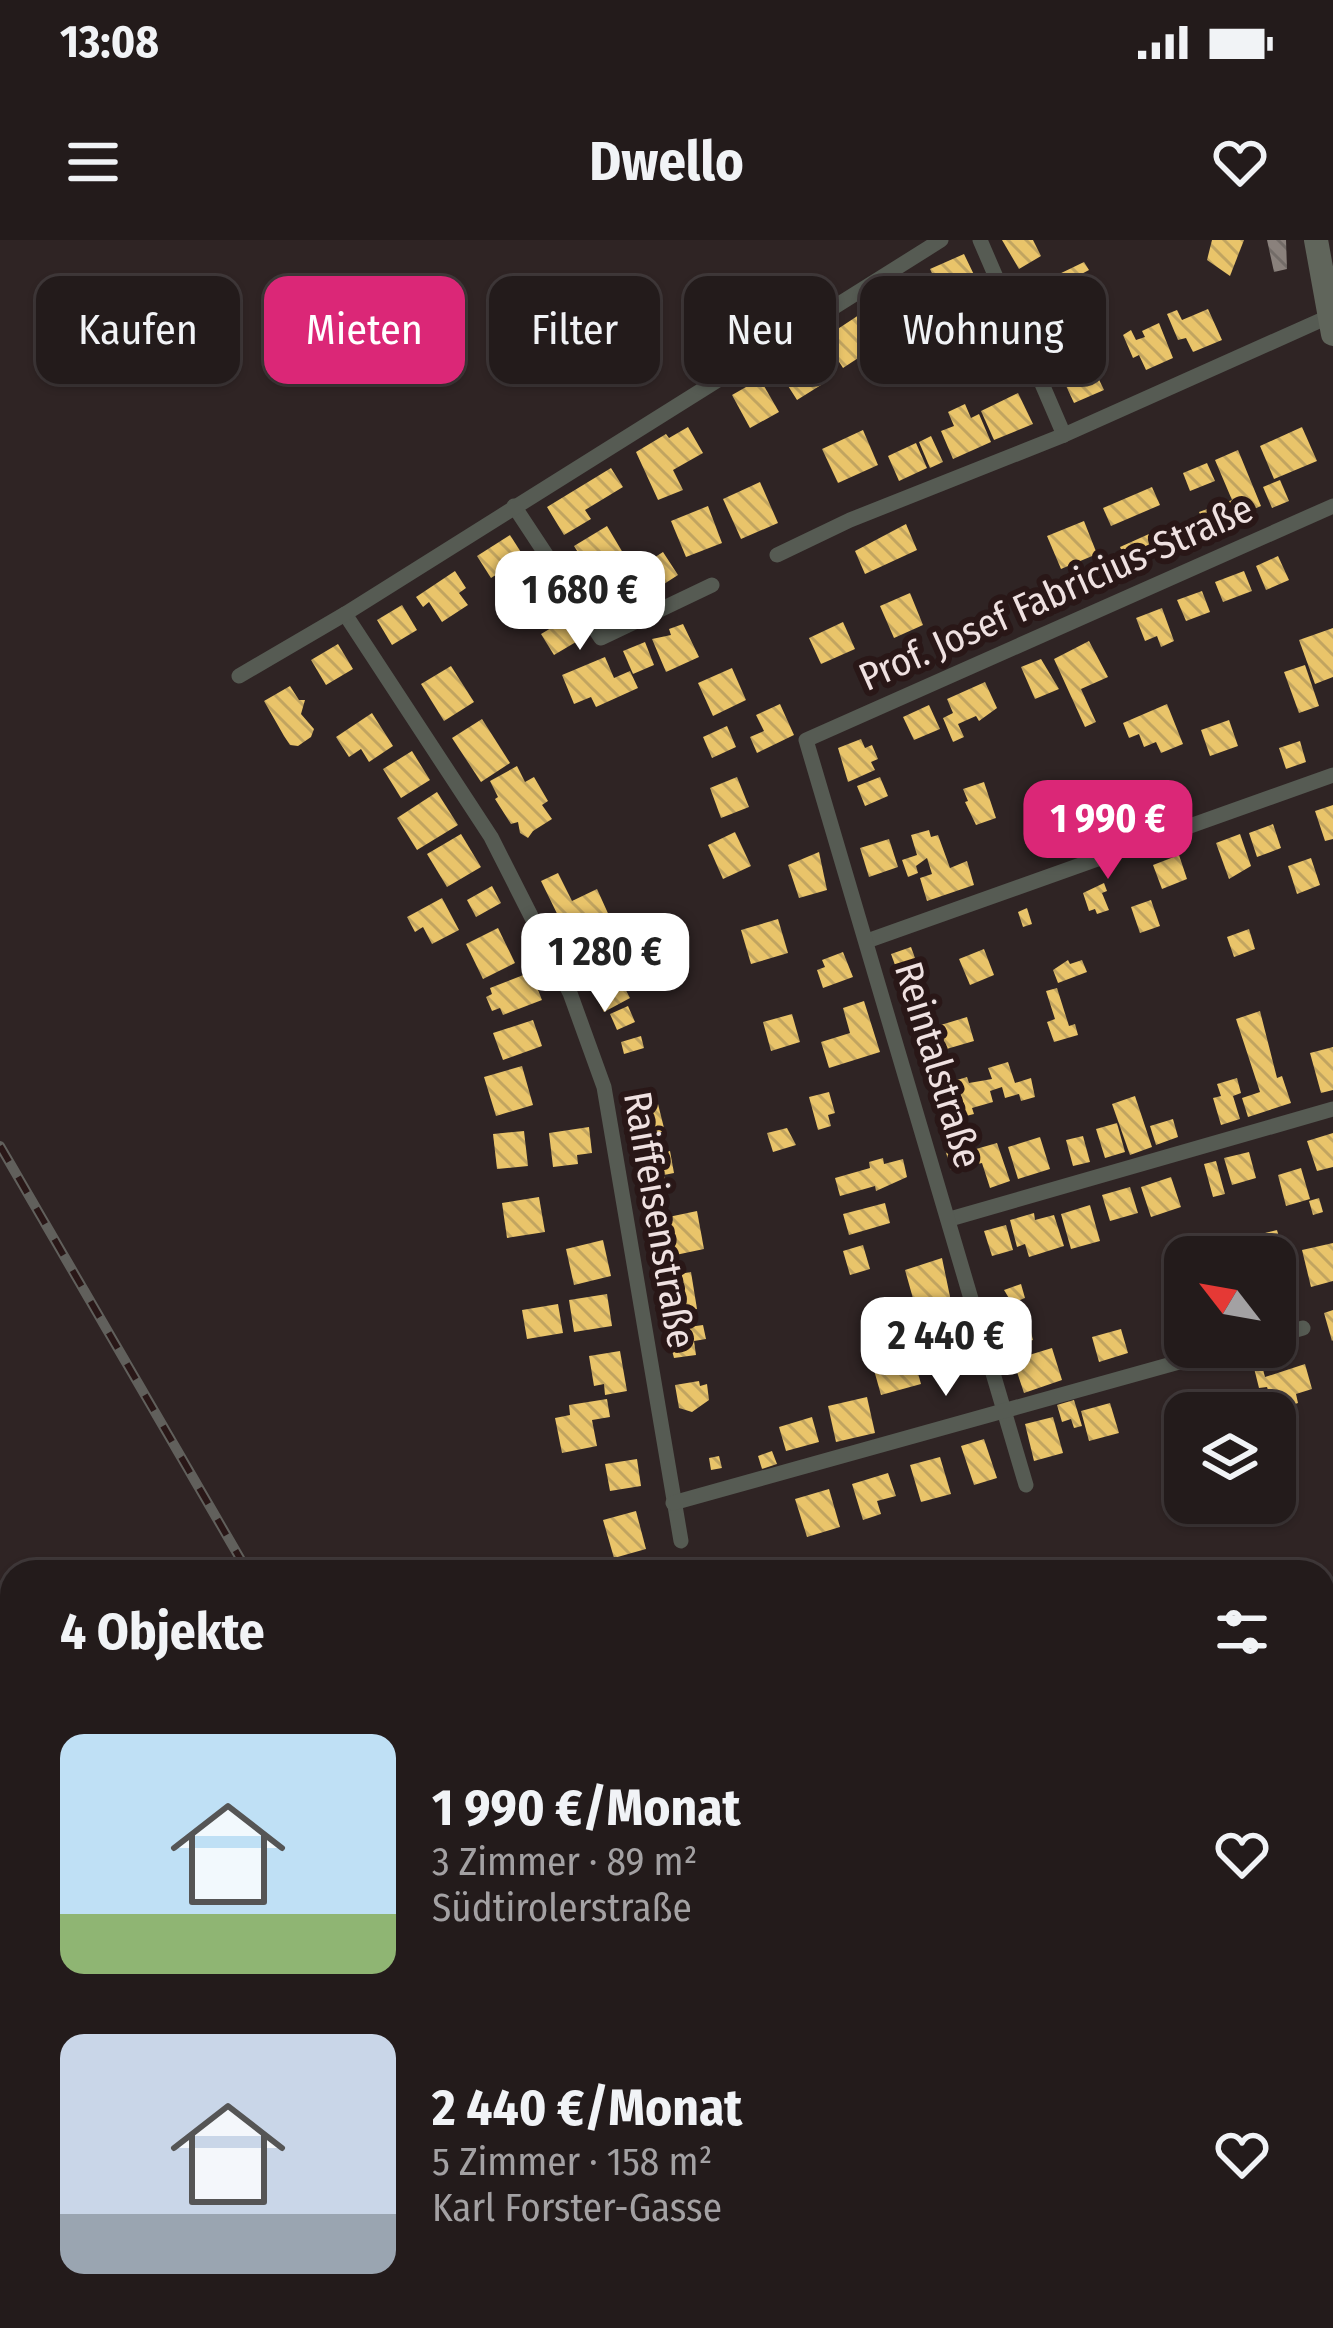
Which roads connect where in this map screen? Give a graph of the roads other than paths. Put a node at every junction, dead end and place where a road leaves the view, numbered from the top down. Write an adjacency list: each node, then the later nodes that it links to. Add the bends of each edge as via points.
1 (940, 240): 6 (street)
2 (980, 240): 5 (street)
3 (1316, 240): 4 (main road)
4 (1330, 326): 5 (street)
5 (1064, 435): 8 (street)
6 (514, 506): 9 (street, via 601,638); 10 (street)
7 (1333, 506): 12 (street, Prof. Josef Fabricius-Straße)
8 (777, 555)
9 (712, 585)
10 (346, 614): 11 (street); 22 (street, Raiffeisenstraße, via 491,837 570,993 604,1087)
11 (239, 676)
12 (806, 740): 14 (street, Reintalstraße)
13 (1333, 775): 14 (street)
14 (867, 941): 16 (street, Reintalstraße)
15 (1333, 1109): 16 (street)
16 (950, 1219): 20 (street, Reintalstraße)
17 (1303, 1328): 18 (street)
18 (1296, 1330)
19 (1164, 1366): 20 (street)
20 (1003, 1410): 21 (street, Reintalstraße); 22 (street)
21 (1025, 1485)
22 (673, 1503): 23 (street, Raiffeisenstraße)
23 (681, 1541)

